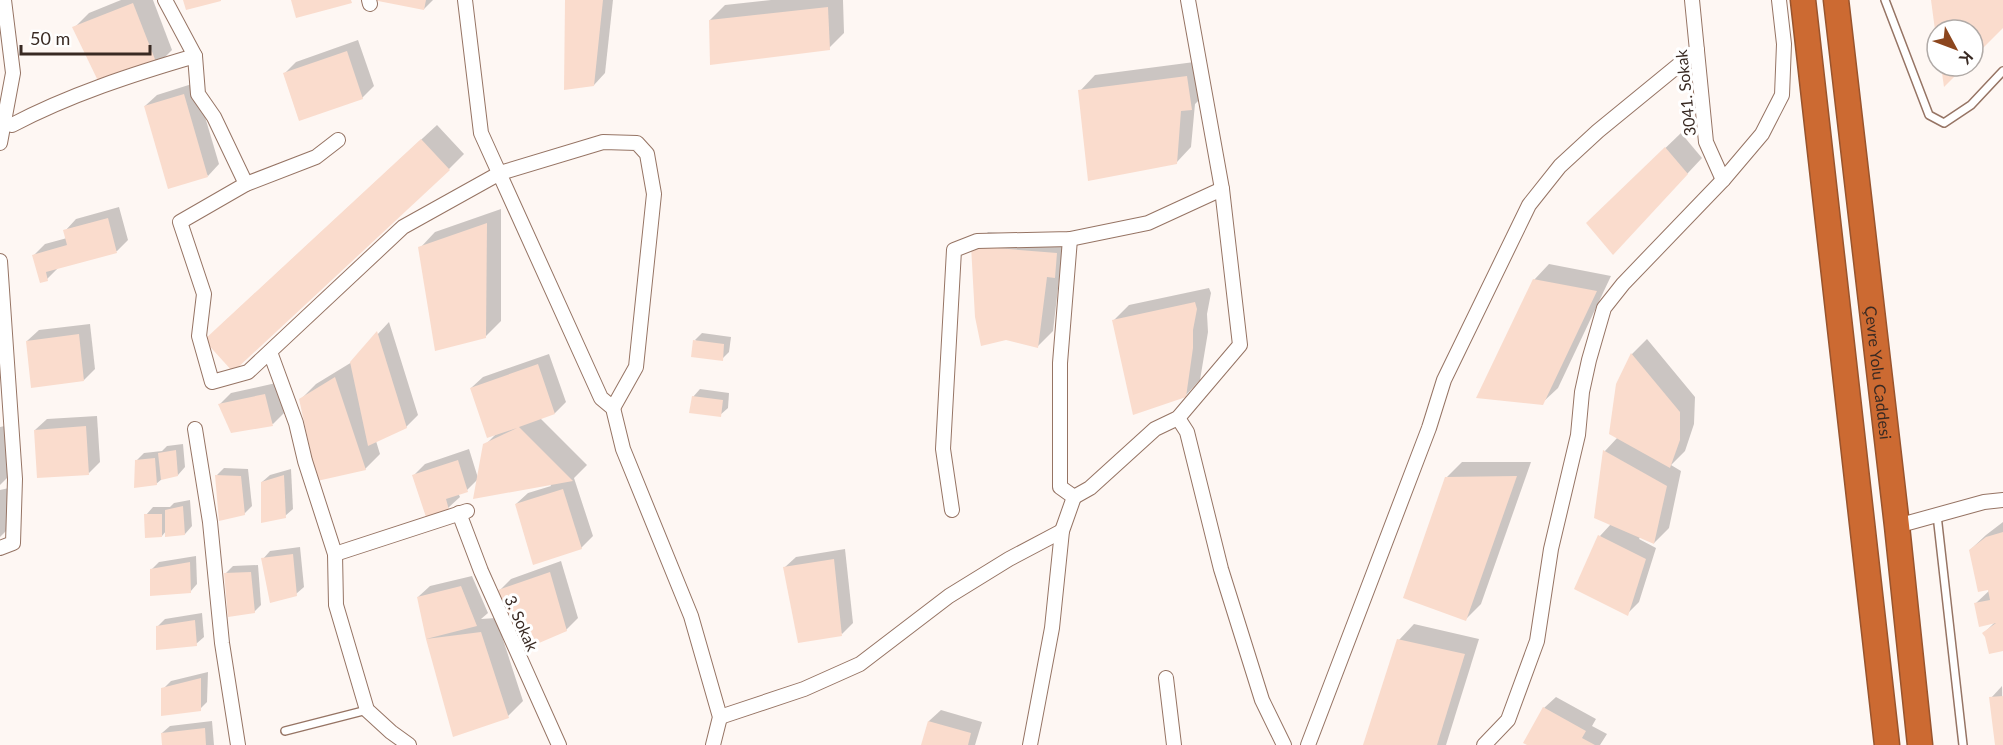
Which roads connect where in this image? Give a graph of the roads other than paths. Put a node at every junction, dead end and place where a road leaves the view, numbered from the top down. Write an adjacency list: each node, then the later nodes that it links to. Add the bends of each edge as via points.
1 (4, 0): 13 (street, via 13,73)
2 (165, 0): 11 (street)
3 (465, 0): 16 (street, via 481,133)
4 (1188, 0): 19 (street)
5 (1692, 0): 10 (street, 3041. Sokak)
6 (1779, 0): 17 (street, via 1784,44 1782,95 1762,134)
7 (1803, 0): 48 (highway, Çevre Yolu Caddesi)
8 (1836, 0): 31 (highway, Çevre Yolu Caddesi)
9 (1885, 0): 12 (lane, via 1929,115 1944,123 1971,105)
10 (1697, 50): 17 (street, 3041. Sokak, via 1706,142); 46 (street, via 1560,166 1529,205 1444,380)
11 (195, 56): 13 (street, via 101,88 12,125); 18 (street, via 198,94 214,117)
12 (2003, 71)
13 (4, 123): 15 (street)
14 (338, 140): 18 (street, via 316,157)
15 (0, 143)
16 (500, 173): 23 (street, via 403,227); 24 (street, via 602,398); 24 (street, via 603,142 637,144 647,154 654,194 636,368)
17 (1723, 180): 47 (street, via 1604,308 1582,392 1578,435 1551,549 1537,641 1508,720)
18 (246, 184): 23 (street, via 180,222 204,294 199,336 212,382 248,372)
19 (1222, 189): 20 (street, via 1148,223); 25 (street, via 1240,345)
20 (1070, 239): 27 (street, via 1060,363 1060,487); 29 (street, via 977,241 954,249 943,449)
21 (0, 261): 22 (street)
22 (1, 278): 33 (street, via 15,479)
23 (270, 352): 34 (street, via 296,423)
24 (613, 408): 37 (street, via 623,449 691,616)
25 (1178, 417): 27 (street, via 1155,429); 45 (street, via 1187,432 1221,569 1262,700)
26 (195, 429): 39 (street)
27 (1074, 497): 32 (street)
28 (2003, 500): 30 (street)
29 (952, 510)
30 (1937, 515): 31 (street); 50 (lane)
31 (1897, 526): 49 (highway, Çevre Yolu Caddesi)
32 (1062, 531): 37 (street, via 949,596 860,664 804,689); 43 (street, via 1052,628)
33 (7, 545)
34 (334, 554): 36 (street, via 336,605); 41 (street, 3. Sokak, via 464,512 481,571)
35 (1166, 678): 44 (street)
36 (367, 710): 38 (lane); 40 (street)
37 (720, 717): 42 (street)
38 (285, 731)
39 (238, 745)
40 (410, 745)
41 (559, 745)
42 (713, 745)
43 (1030, 745)
44 (1174, 745)
45 (1284, 745)
46 (1308, 745)
47 (1484, 745)
48 (1887, 745)
49 (1920, 745)
50 (1963, 745)

